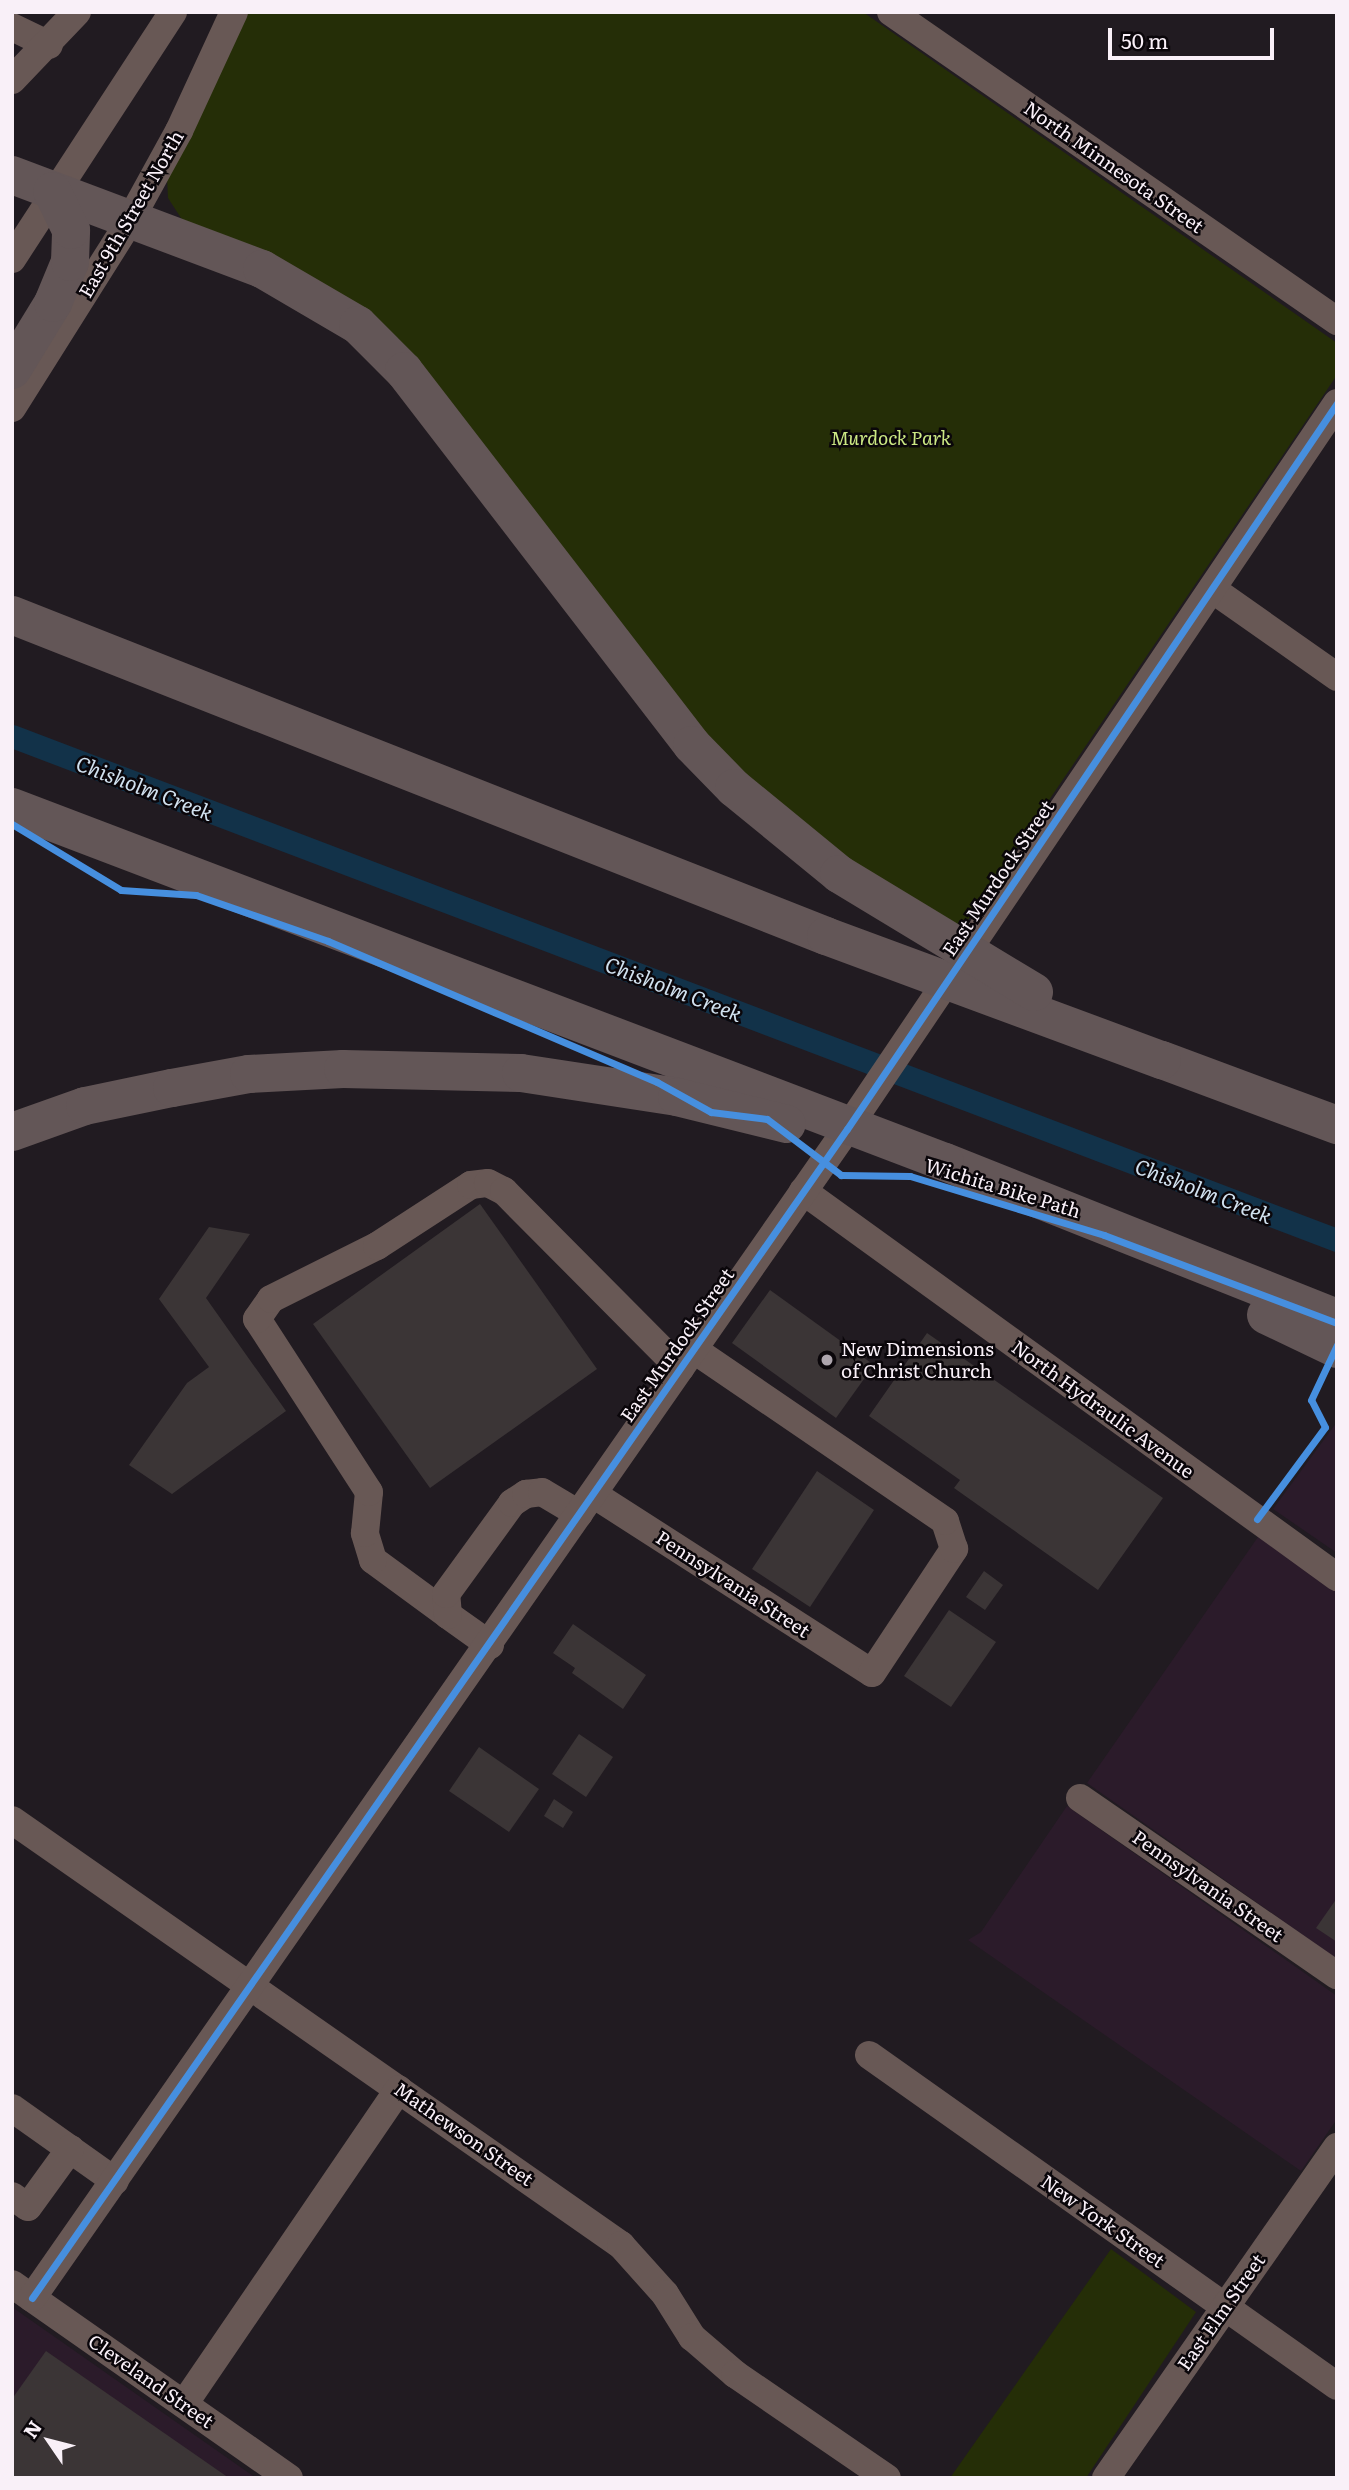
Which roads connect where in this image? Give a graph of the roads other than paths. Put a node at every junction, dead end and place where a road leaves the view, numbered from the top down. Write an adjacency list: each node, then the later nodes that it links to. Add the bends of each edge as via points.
1 (77, 12): 6 (street)
2 (173, 12): 9 (street)
3 (234, 12): 10 (street, East 9th Street North, via 179,131)
4 (891, 12): 12 (street, North Minnesota Street)
5 (12, 27): 6 (street)
6 (49, 45): 7 (street)
7 (12, 80)
8 (12, 175): 9 (highway)
9 (52, 191): 10 (highway); 11 (street); 13 (highway, via 71,230 70,262 53,303)
10 (129, 222): 15 (street, East 9th Street North); 20 (highway, bridge, via 289,281 368,334 458,439 692,745 734,788 839,874 976,960)
11 (12, 260)
12 (1337, 321)
13 (12, 370)
14 (1337, 403): 16 (street, East Murdock Street)
15 (12, 408)
16 (1212, 589): 18 (street); 26 (street, East Murdock Street)
17 (12, 615): 20 (highway, bridge, via 826,936)
18 (1337, 677)
19 (12, 807): 25 (highway, bridge)
20 (1162, 1060): 21 (highway)
21 (1270, 1100): 22 (highway); 23 (highway)
22 (1337, 1118)
23 (1337, 1125)
24 (12, 1132): 25 (highway, bridge, via 85,1106 249,1074 343,1069 521,1073 609,1084)
25 (945, 1162): 27 (highway)
26 (803, 1191): 30 (street, East Murdock Street); 32 (street, North Hydraulic Avenue)
27 (1097, 1226): 28 (highway); 29 (highway)
28 (1337, 1318)
29 (1337, 1349)
30 (687, 1359): 31 (street, East Murdock Street); 31 (street, Pennsylvania Street, via 945,1521 954,1549 872,1673); 33 (street, via 504,1191 488,1183 471,1185 377,1246 271,1300 257,1319 263,1331 369,1492 365,1534 373,1560)
31 (586, 1504): 33 (street, Pennsylvania Street, via 542,1492 512,1503); 34 (street, East Murdock Street)
32 (1337, 1577)
33 (447, 1605): 34 (street)
34 (490, 1644): 38 (street, East Murdock Street)
35 (1080, 1798): 37 (street, Pennsylvania Street)
36 (12, 1820): 38 (street, Mathewson Street)
37 (1337, 1975)
38 (254, 1986): 40 (street, Mathewson Street); 44 (street, East Murdock Street)
39 (869, 2055): 47 (street, New York Street)
40 (399, 2089): 49 (street); 51 (street, Mathewson Street, via 621,2245 665,2294 692,2337 735,2374)
41 (12, 2108): 43 (street)
42 (1337, 2147): 47 (street, East Elm Street)
43 (70, 2149): 44 (street); 45 (street, via 28,2207)
44 (115, 2181): 46 (street, East Murdock Street)
45 (13, 2198)
46 (22, 2291): 49 (street, Cleveland Street)
47 (1224, 2307): 48 (street, New York Street); 52 (street, East Elm Street)
48 (1337, 2386)
49 (184, 2404): 50 (street, Cleveland Street)
50 (289, 2478)
51 (887, 2478)
52 (1106, 2478)

